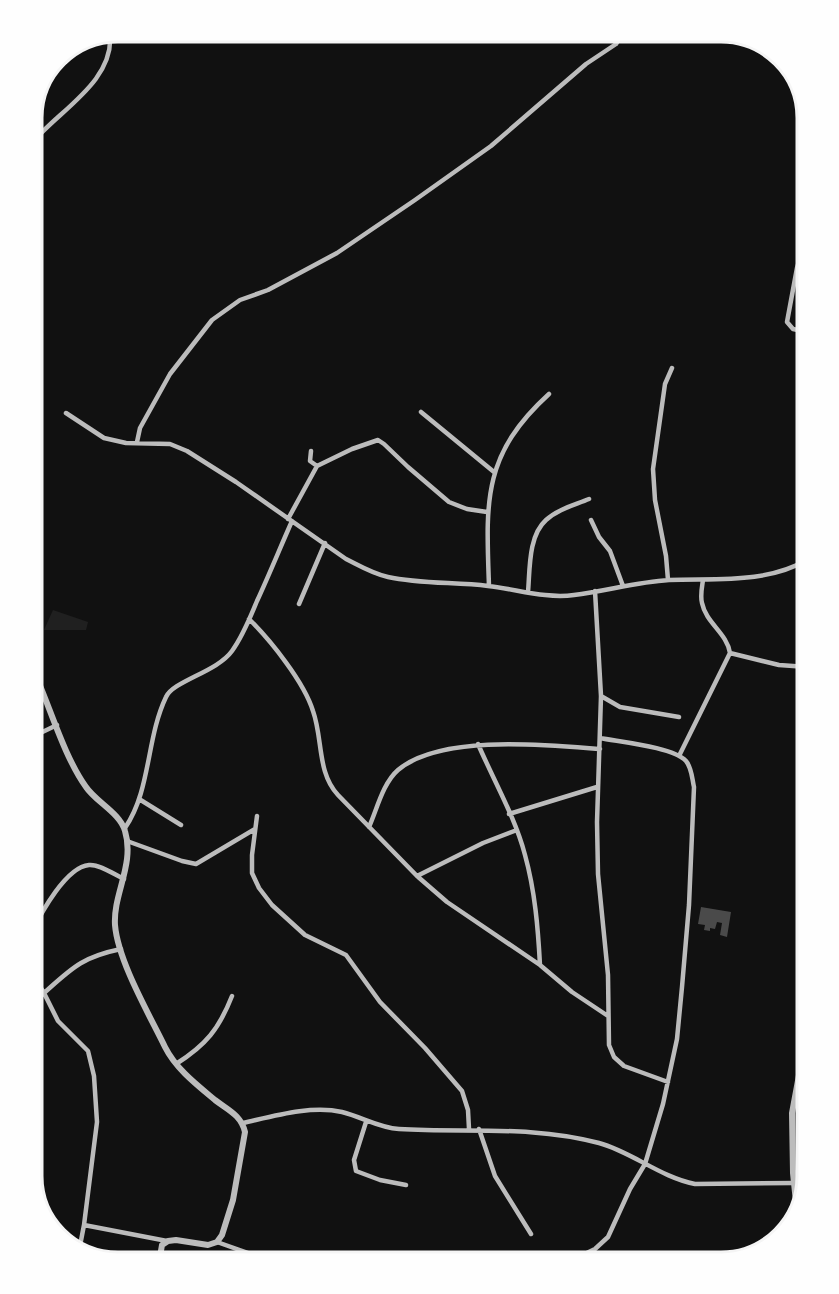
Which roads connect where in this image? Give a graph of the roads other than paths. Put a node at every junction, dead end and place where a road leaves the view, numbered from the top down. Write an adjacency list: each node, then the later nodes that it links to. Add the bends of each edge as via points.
1 (617, 42): 10 (street, via 491,146 415,200 337,253 218,314 170,374 140,428)
2 (111, 43): 3 (street, via 101,71)
3 (42, 133)
4 (797, 268): 5 (street, via 787,322)
5 (797, 330)
6 (672, 368): 20 (street, via 665,384 653,469)
7 (549, 394): 13 (street, via 528,412)
8 (421, 412): 13 (street)
9 (66, 413): 10 (street, via 104,438)
10 (137, 442): 16 (street, via 170,444 187,450)
11 (311, 451): 12 (street, via 310,461)
12 (317, 466): 15 (street, via 378,440 449,502); 16 (street)
13 (494, 472): 15 (street)
14 (589, 499): 25 (street, via 546,519 540,528)
15 (487, 512): 22 (street)
16 (290, 520): 18 (street); 27 (street)
17 (591, 520): 23 (street, via 616,562)
18 (326, 543): 22 (street, via 346,559 387,577); 26 (street)
19 (797, 565): 21 (street, via 760,576)
20 (668, 580): 21 (street); 23 (street)
21 (703, 580): 28 (street, via 704,611 726,640)
22 (489, 586): 25 (street)
23 (623, 586): 24 (street)
24 (595, 591): 25 (street, via 573,596); 31 (street)
25 (528, 592)
26 (299, 604)
27 (249, 619): 40 (street, via 232,652 218,664 174,687 166,697); 44 (street, via 267,637 311,704 325,776 331,788)
28 (730, 652): 29 (street); 38 (street)
29 (797, 666)
30 (42, 690): 33 (street)
31 (601, 696): 32 (street, via 620,706); 35 (street)
32 (679, 717)
33 (57, 725): 34 (street); 45 (street, via 85,786)
34 (42, 732)
35 (600, 738): 37 (street); 38 (street)
36 (478, 744): 37 (street); 41 (street); 44 (street, via 450,748 398,771 388,783)
37 (600, 749): 39 (street)
38 (679, 756): 59 (street, via 692,772 693,825 682,987)
39 (597, 788): 41 (street); 57 (street, via 598,874)
40 (139, 800): 43 (street); 45 (street)
41 (509, 814): 47 (street)
42 (257, 816): 46 (street)
43 (181, 825)
44 (369, 827): 49 (street)
45 (125, 828): 48 (street)
46 (255, 829): 48 (street, via 196,864); 63 (street, via 252,873 272,905 305,935 346,955 380,1002 462,1091)
47 (517, 830): 49 (street); 53 (street, via 535,901)
48 (127, 841): 50 (street)
49 (417, 876): 53 (street, via 447,902)
50 (124, 879): 51 (street, via 95,866 80,868 52,897); 52 (street, via 115,924)
51 (42, 914)
52 (121, 949): 55 (street, via 81,962); 58 (street)
53 (540, 965): 57 (street)
54 (42, 990): 55 (street)
55 (44, 993): 71 (street, via 58,1021 88,1051 93,1070 97,1122)
56 (232, 996): 58 (street, via 213,1034)
57 (608, 1016): 59 (street, via 609,1045 620,1063)
58 (176, 1064): 62 (street)
59 (668, 1082): 65 (street)
60 (797, 1086): 67 (street, via 792,1113)
61 (366, 1122): 62 (street, via 346,1113 315,1110); 63 (street, via 397,1129); 69 (street, via 354,1160 356,1171)
62 (243, 1123): 75 (street, via 245,1132 233,1200)
63 (469, 1129): 64 (street)
64 (479, 1129): 65 (street, via 564,1134 602,1144); 72 (street, via 495,1176)
65 (645, 1164): 68 (street, via 695,1184); 78 (street, via 608,1237)
66 (797, 1172): 67 (street)
67 (793, 1173): 68 (street)
68 (794, 1183): 70 (street)
69 (406, 1185)
70 (795, 1192)
71 (84, 1226): 73 (street); 74 (street)
72 (531, 1234)
73 (168, 1241): 75 (street, via 208,1245); 76 (street)
74 (81, 1242)
75 (217, 1242): 77 (street)
76 (161, 1252)
77 (239, 1252)
78 (590, 1252)

